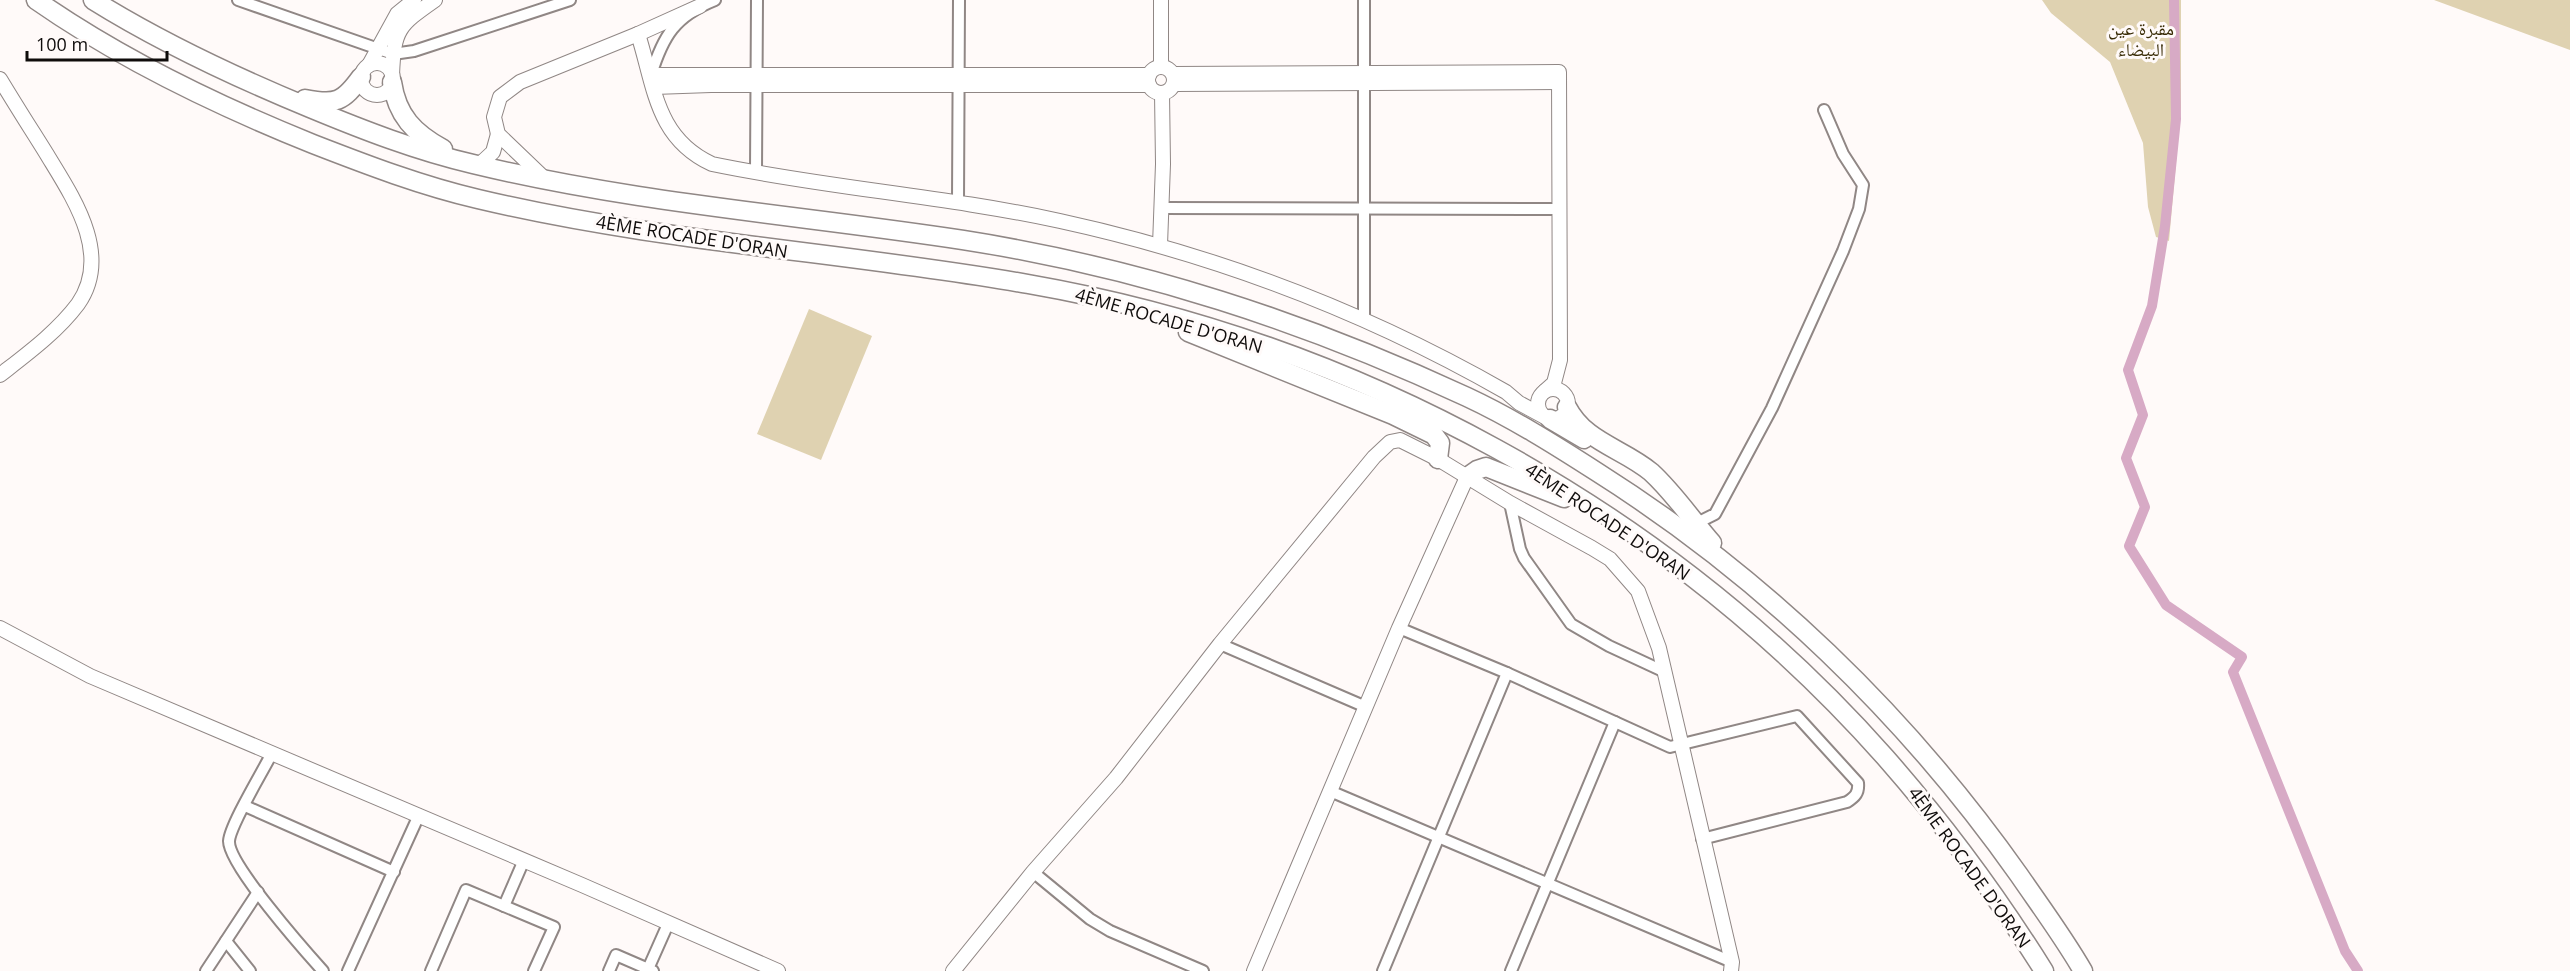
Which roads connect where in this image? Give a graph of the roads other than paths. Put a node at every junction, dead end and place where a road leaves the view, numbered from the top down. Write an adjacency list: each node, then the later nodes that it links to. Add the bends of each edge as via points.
1 (36, 0): 35 (highway, 4ÈME ROCADE D'ORAN, via 138,63 233,111 433,188 529,211 769,249 970,275)
2 (93, 0): 24 (highway, 4ÈME ROCADE D'ORAN, via 172,45)
3 (238, 0): 14 (street)
4 (414, 0): 14 (street, via 397,14)
5 (435, 0): 15 (street, via 398,30)
6 (570, 0): 15 (street, via 414,51)
7 (715, 0): 12 (street)
8 (757, 0): 23 (street)
9 (959, 0): 20 (street)
10 (1161, 0): 17 (street)
11 (1364, 0): 21 (street)
12 (700, 6): 13 (street); 22 (street, via 672,27 663,41)
13 (638, 34): 22 (street); 26 (street, via 510,88 495,107)
14 (380, 48): 15 (street); 16 (street)
15 (393, 54): 19 (street)
16 (365, 71): 19 (street, via 383,65); 19 (street, via 361,82 366,92 376,96 387,92); 24 (highway, via 346,96 334,102)
17 (1161, 77): 20 (street); 21 (street); 31 (street, via 1154,91 1162,93)
18 (0, 79): 38 (street, via 78,206 91,256 89,280 79,303 51,333)
19 (392, 79): 27 (highway, via 399,111 410,125 440,148)
20 (959, 79): 23 (street); 30 (street)
21 (1364, 79): 32 (street, via 1559,77); 33 (street)
22 (653, 81): 23 (street); 28 (street, via 663,118 682,146 712,164)
23 (757, 81): 28 (street)
24 (266, 90): 27 (highway, 4ÈME ROCADE D'ORAN, via 388,138)
25 (1824, 110): 49 (street, via 1843,154 1863,184 1859,209 1831,280 1762,427 1715,514)
26 (498, 134): 27 (street, via 492,152); 29 (street)
27 (476, 164): 29 (highway, 4ÈME ROCADE D'ORAN)
28 (756, 171): 30 (street)
29 (546, 180): 44 (highway, 4ÈME ROCADE D'ORAN, via 964,241 1128,272 1234,303 1358,350 1468,398)
30 (958, 201): 34 (street, via 1060,220)
31 (1161, 208): 33 (street); 34 (street)
32 (1558, 209): 33 (street); 37 (street)
33 (1364, 210): 36 (street)
34 (1160, 245): 36 (street)
35 (1126, 304): 45 (highway, via 1434,435 1440,443); 48 (highway, 4ÈME ROCADE D'ORAN, via 1267,347 1363,384 1520,461)
36 (1364, 321): 40 (street, via 1418,344)
37 (1560, 360): 41 (street, via 1554,383); 42 (street)
38 (6, 367): 39 (street)
39 (0, 375)
40 (1506, 392): 41 (street); 43 (street)
41 (1542, 394): 42 (street, via 1556,390); 43 (street, via 1539,410)
42 (1567, 403): 43 (street, via 1563,415); 49 (highway, via 1585,432 1641,464)
43 (1547, 418): 44 (highway, via 1620,457 1628,470 1616,475)
44 (1573, 456): 50 (highway, 4ÈME ROCADE D'ORAN, via 1654,510)
45 (1438, 459): 46 (street); 53 (street, via 1400,440 1382,447)
46 (1467, 477): 47 (street); 48 (highway, via 1482,468 1497,470); 52 (street)
47 (1510, 503): 54 (street, via 1610,559 1627,576 1647,610); 54 (street, via 1524,558 1571,624)
48 (1606, 516): 88 (highway, 4ÈME ROCADE D'ORAN, via 1723,603 1849,718 1951,835)
49 (1695, 524): 50 (highway)
50 (1743, 578): 89 (highway, 4ÈME ROCADE D'ORAN, via 1850,674 1926,756 2005,856)
51 (0, 628): 59 (street, via 90,676)
52 (1399, 628): 55 (street); 56 (street)
53 (1220, 644): 56 (street); 67 (street, via 1116,778)
54 (1665, 672): 58 (street)
55 (1507, 673): 57 (street); 63 (street)
56 (1366, 707): 60 (street)
57 (1615, 722): 58 (street, via 1654,742); 68 (street)
58 (1680, 746): 64 (street); 64 (street, via 1797,716 1858,783 1859,790 1847,802)
59 (272, 753): 61 (street); 62 (street)
60 (1330, 791): 63 (street); 85 (street)
61 (245, 806): 66 (street); 69 (street, via 231,832 230,849)
62 (419, 815): 65 (street); 66 (street)
63 (1441, 837): 68 (street); 86 (street)
64 (1702, 839): 73 (street)
65 (524, 860): 70 (street); 71 (street)
66 (394, 872): 78 (street)
67 (1033, 873): 83 (street); 84 (street, via 1110,931)
68 (1547, 884): 73 (street); 87 (street)
69 (258, 892): 72 (street); 77 (street)
70 (504, 906): 79 (street, via 466,890); 80 (street, via 554,927)
71 (668, 924): 74 (street); 82 (street)
72 (226, 941): 75 (street); 76 (street)
73 (1732, 967)
74 (651, 970): 81 (street, via 616,955)
75 (206, 971)
76 (250, 971)
77 (323, 971)
78 (348, 971)
79 (431, 971)
80 (534, 971)
81 (609, 971)
82 (778, 971)
83 (953, 971)
84 (1203, 971)
85 (1254, 971)
86 (1383, 971)
87 (1511, 971)
88 (2044, 971)
89 (2083, 971)

